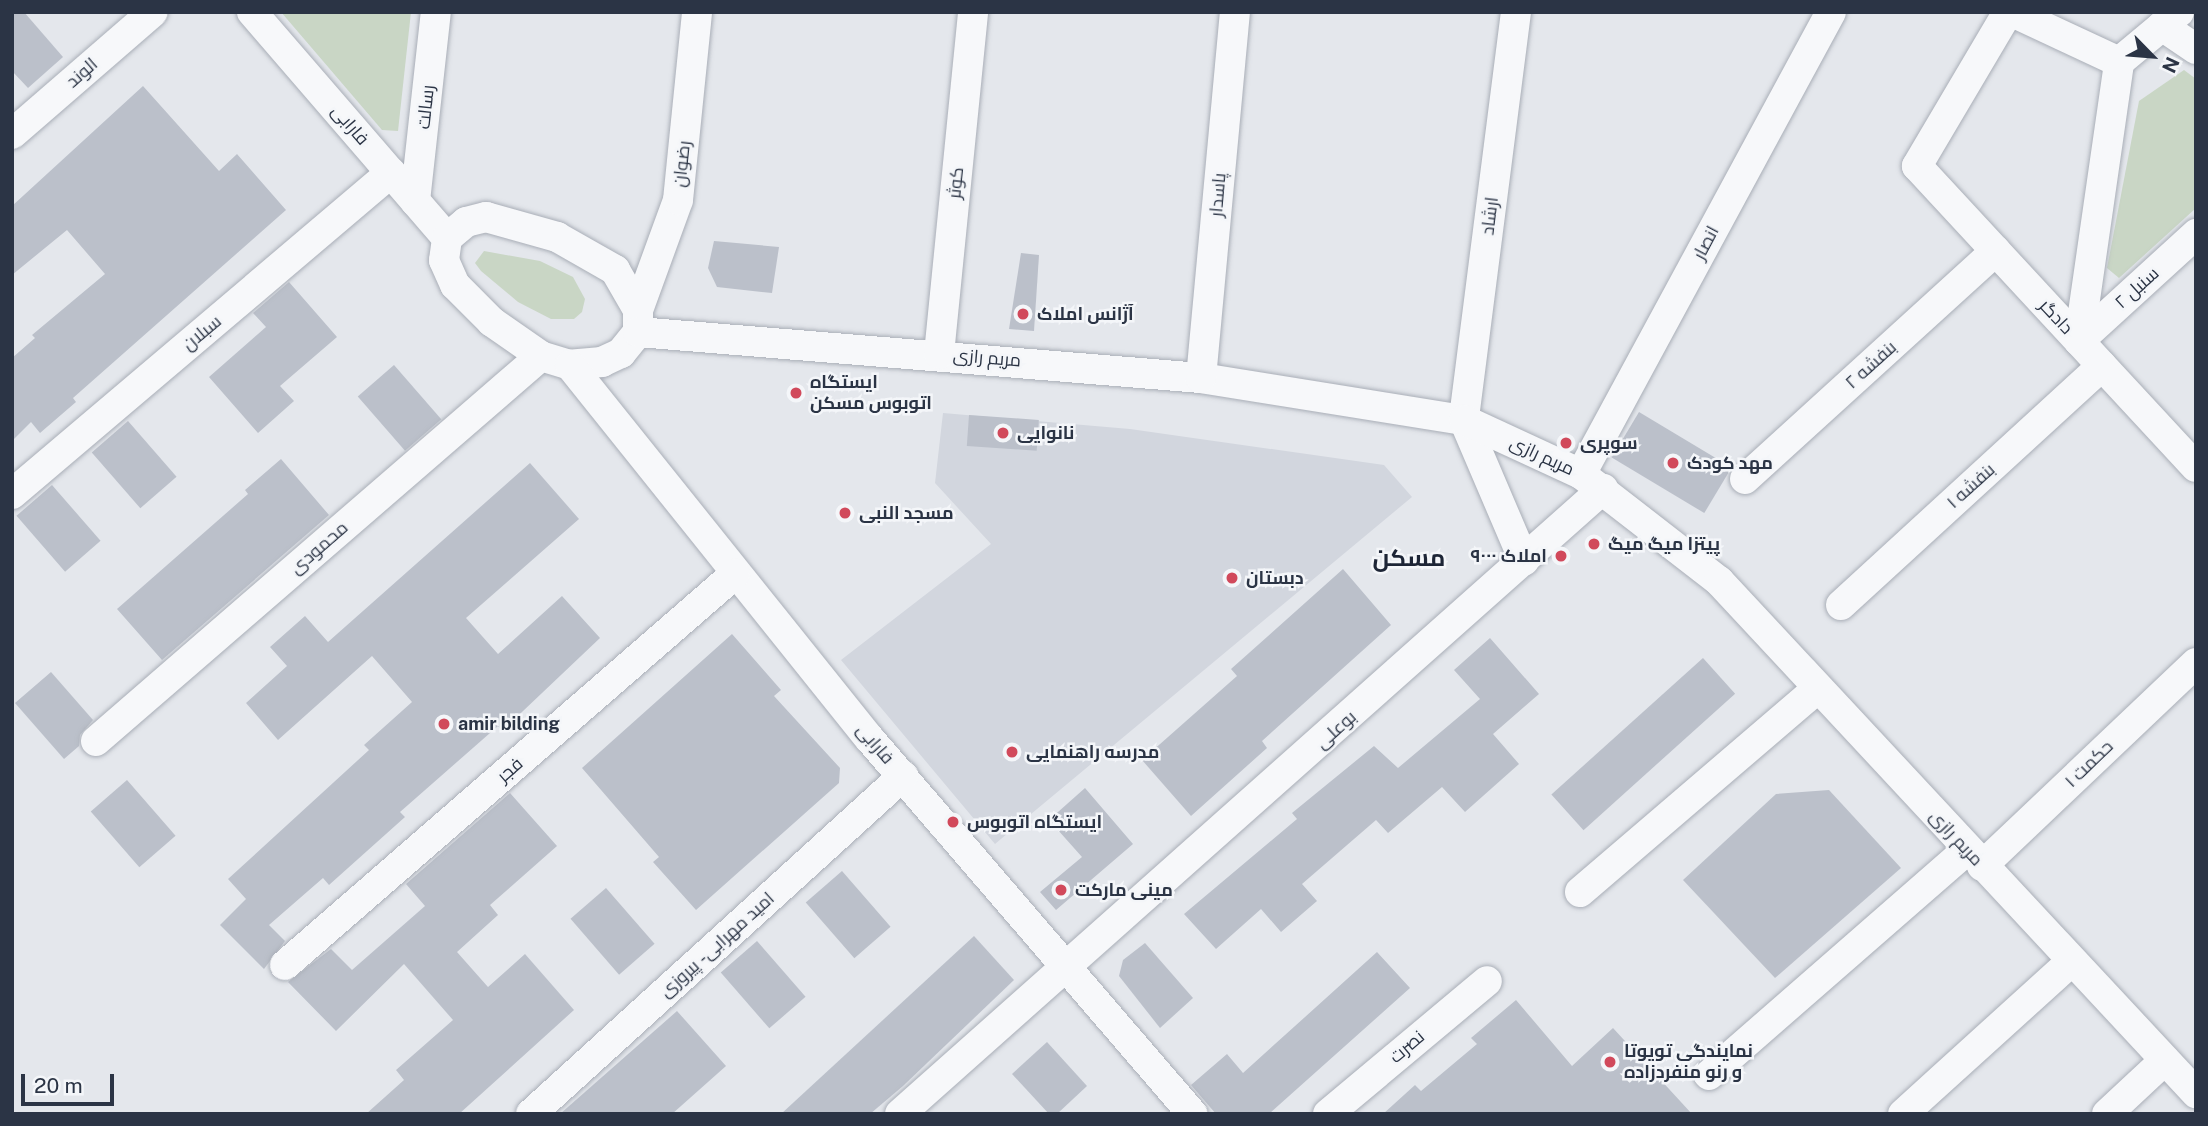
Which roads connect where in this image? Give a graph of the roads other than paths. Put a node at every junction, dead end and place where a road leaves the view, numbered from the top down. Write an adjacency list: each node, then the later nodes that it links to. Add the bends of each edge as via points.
1 (153, 12): 13 (street, الوند)
2 (252, 12): 14 (street, فارابی)
3 (436, 12): 15 (street, رسالت)
4 (697, 12): 19 (street, رضوان, via 678,200)
5 (973, 12): 21 (street, کوثر)
6 (1235, 12): 25 (street, پاسدار)
7 (1516, 12): 26 (street, ارشاد)
8 (1831, 12): 29 (street, انصار)
9 (2010, 12): 12 (street); 18 (street, دادگر, via 1917,166)
10 (2170, 19): 11 (street); 12 (street)
11 (2196, 49)
12 (2119, 62): 20 (street)
13 (12, 134)
14 (391, 173): 15 (street, فارابی); 30 (street, سبلان)
15 (415, 201): 17 (street, فارابی)
16 (2196, 234): 20 (street, سنبل ۲)
17 (447, 238): 19 (street, via 466,222 486,217 556,237 615,270); 22 (street, via 444,260 455,285 492,322)
18 (1996, 251): 20 (street, دادگر); 28 (street, بنفشه ۲)
19 (638, 321): 21 (street, مریم رازی); 23 (street, via 612,359)
20 (2079, 341): 24 (street, دادگر)
21 (939, 354): 25 (street, مریم رازی)
22 (541, 356): 23 (street); 36 (street, محمودی)
23 (570, 365): 32 (street, فارابی)
24 (2102, 366): 27 (street, دادگر); 33 (street, بنفشه ۱)
25 (1201, 379): 26 (street, مریم رازی)
26 (1464, 420): 29 (street, مریم رازی); 31 (street)
27 (2196, 467)
28 (1745, 479)
29 (1592, 481): 31 (street, بوعلی); 35 (street, مریم رازی, via 1719,581)
30 (12, 494)
31 (1524, 561): 42 (street, بوعلی)
32 (735, 574): 37 (street, فارابی); 41 (street, فجر)
33 (1841, 605)
34 (2196, 663): 38 (street, حکمت ۱)
35 (1818, 688): 38 (street, مریم رازی); 39 (street)
36 (96, 741)
37 (903, 776): 42 (street, فارابی); 47 (street, امید مهرابی - پیروزی)
38 (1974, 858): 40 (street, مریم رازی); 45 (street, حکمت ۱)
39 (1580, 892)
40 (2072, 961): 44 (street, مریم رازی); 51 (street)
41 (285, 965)
42 (1067, 969): 48 (street, بوعلی); 49 (street, فارابی)
43 (1487, 981): 50 (street, نصرت)
44 (2165, 1060): 46 (street, مریم رازی); 52 (street)
45 (1709, 1075)
46 (2196, 1093)
47 (531, 1114)
48 (900, 1114)
49 (1192, 1114)
50 (1328, 1114)
51 (1903, 1114)
52 (2107, 1114)

